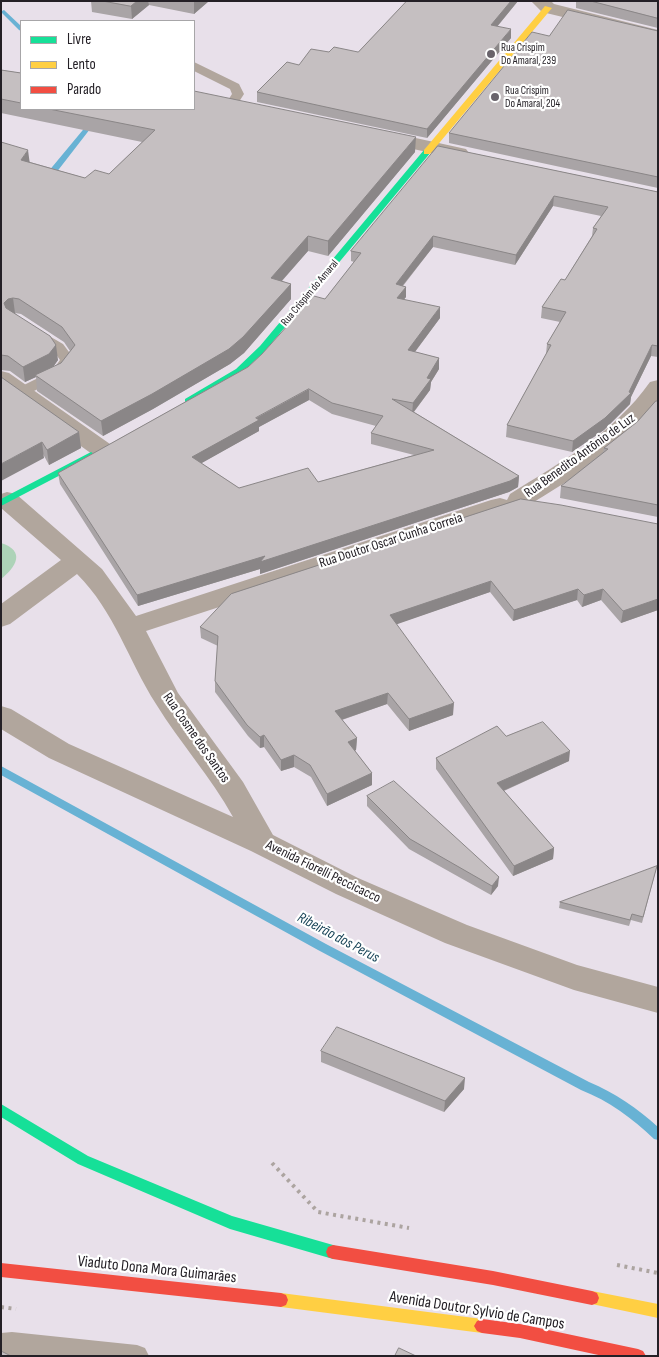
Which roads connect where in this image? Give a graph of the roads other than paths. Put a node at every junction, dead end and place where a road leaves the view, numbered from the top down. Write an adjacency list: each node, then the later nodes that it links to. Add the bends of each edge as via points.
1 (544, 5): 2 (street); 7 (street, Rua Crispim do Amaral)
2 (658, 35)
3 (195, 67): 4 (lane, via 235,87 238,94)
4 (221, 103): 5 (street)
5 (250, 109)
6 (357, 131): 7 (street)
7 (431, 147): 8 (street); 13 (street, Rua Crispim do Amaral, via 253,359 239,371)
8 (476, 156)
9 (22, 324): 12 (lane, via 58,347 68,360 57,374)
10 (1, 378): 12 (street)
11 (658, 387): 15 (street, Rua Benedito Antônio de Luz, via 636,418)
12 (21, 392): 14 (street)
13 (179, 406)
14 (106, 447): 16 (street)
15 (519, 500): 17 (street, Rua Doutor Oscar Cunha Correia); 20 (street, Rua Doutor Oscar Cunha Correia)
16 (4, 501): 18 (street, Rua Cosme dos Santos)
17 (555, 506)
18 (78, 560): 19 (street); 20 (street, Rua Cosme dos Santos, via 94,575)
19 (1, 618)
20 (130, 627): 22 (street, Rua Cosme dos Santos, via 166,698 233,790)
21 (1, 716): 22 (street, Avenida Fiorelli Peccicacco, via 59,751)
22 (262, 842): 23 (street, Avenida Fiorelli Peccicacco, via 347,886 456,934 574,977)
23 (658, 1000)
24 (1, 1110): 27 (street, via 83,1160 230,1222 331,1252 502,1280)
25 (1, 1270): 26 (street, Viaduto Dona Mora Guimarães)
26 (310, 1303): 30 (street, Avenida Doutor Sylvio de Campos, via 520,1331)
27 (658, 1311)
28 (1, 1344): 29 (lane)
29 (137, 1356)
30 (638, 1356)

